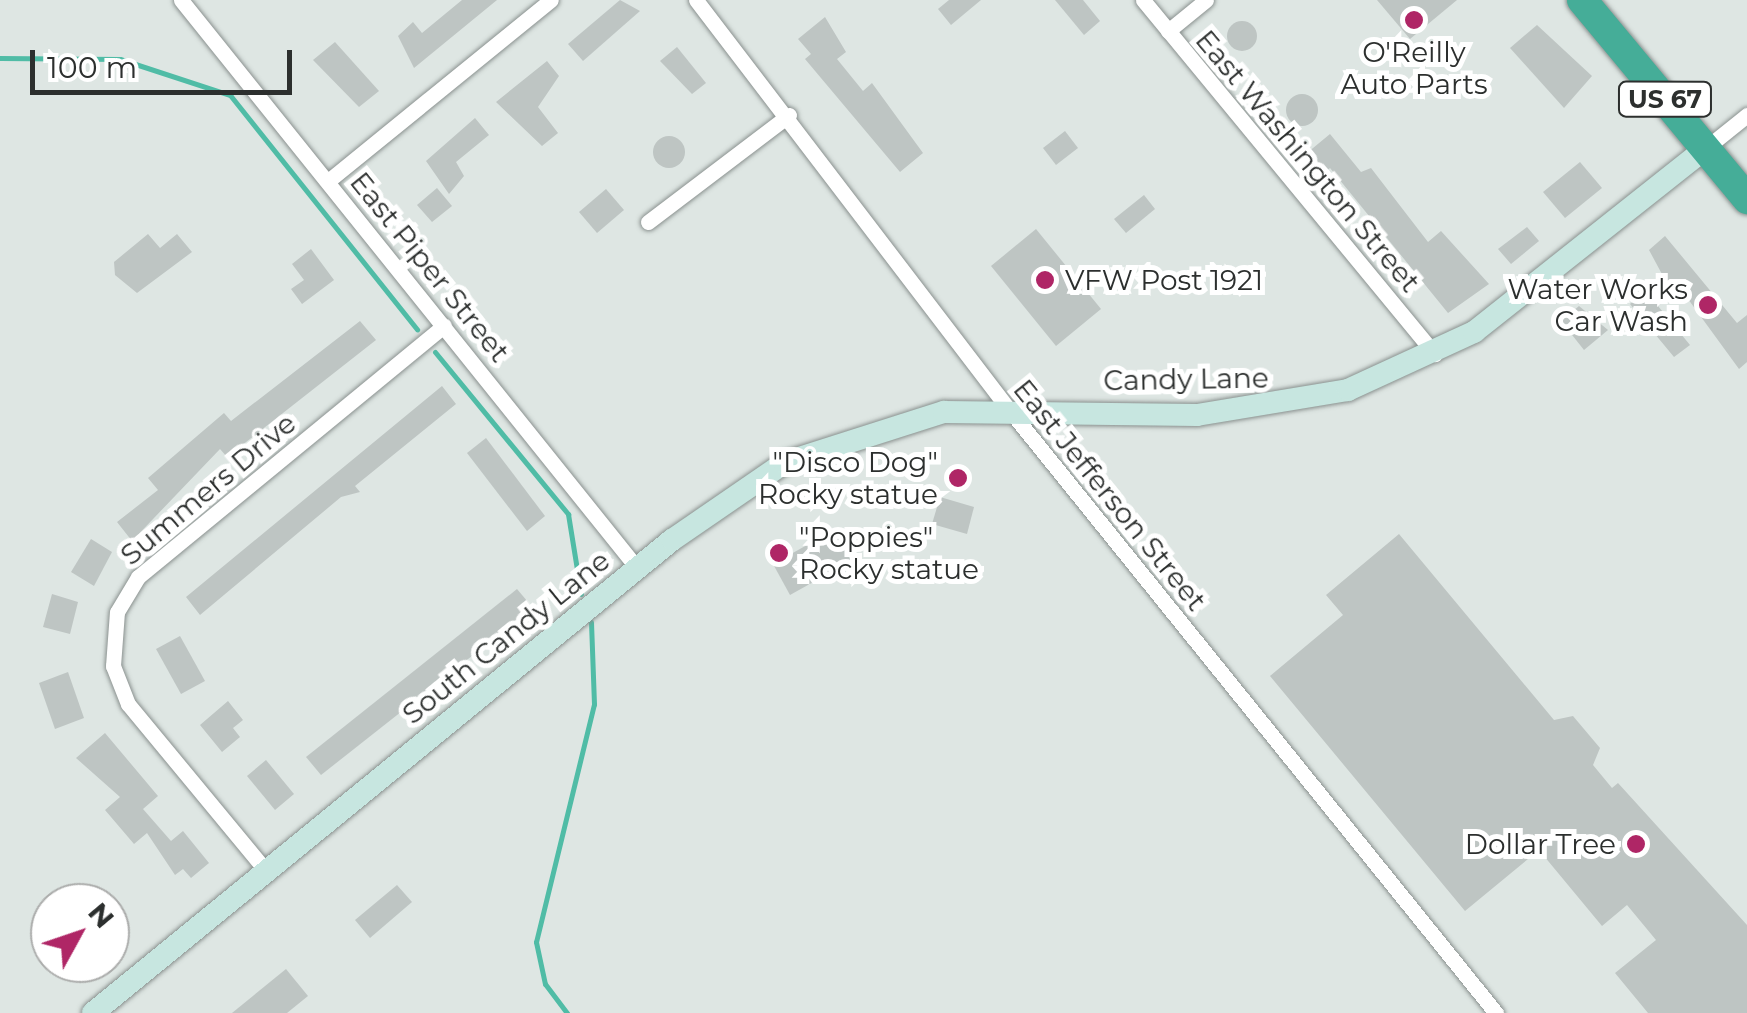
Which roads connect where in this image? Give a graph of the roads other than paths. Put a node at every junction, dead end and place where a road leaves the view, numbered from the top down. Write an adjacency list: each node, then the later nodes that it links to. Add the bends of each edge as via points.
1 (181, 0): 11 (street, East Piper Street)
2 (551, 0): 11 (street)
3 (696, 0): 8 (street, East Jefferson Street)
4 (1143, 0): 7 (street, East Washington Street)
5 (1206, 0): 7 (street)
6 (1582, 0): 10 (highway, US 67)
7 (1168, 31): 15 (street, East Washington Street)
8 (789, 114): 13 (street); 16 (street, East Jefferson Street)
9 (1747, 115): 10 (street)
10 (1706, 148): 12 (highway, US 67); 15 (main road, Candy Lane, via 1492,320)
11 (328, 181): 14 (street, East Piper Street)
12 (1747, 198)
13 (648, 222)
14 (444, 326): 17 (street, East Piper Street); 18 (street, Summers Drive, via 138,576 117,612 112,666 128,704)
15 (1435, 354): 16 (main road, Candy Lane, via 1329,397 1244,412)
16 (1007, 407): 17 (main road, South Candy Lane, via 913,417 800,456); 20 (street, East Jefferson Street)
17 (637, 568): 18 (main road, South Candy Lane)
18 (267, 872): 19 (main road, South Candy Lane)
19 (93, 1013)
20 (1496, 1013)

